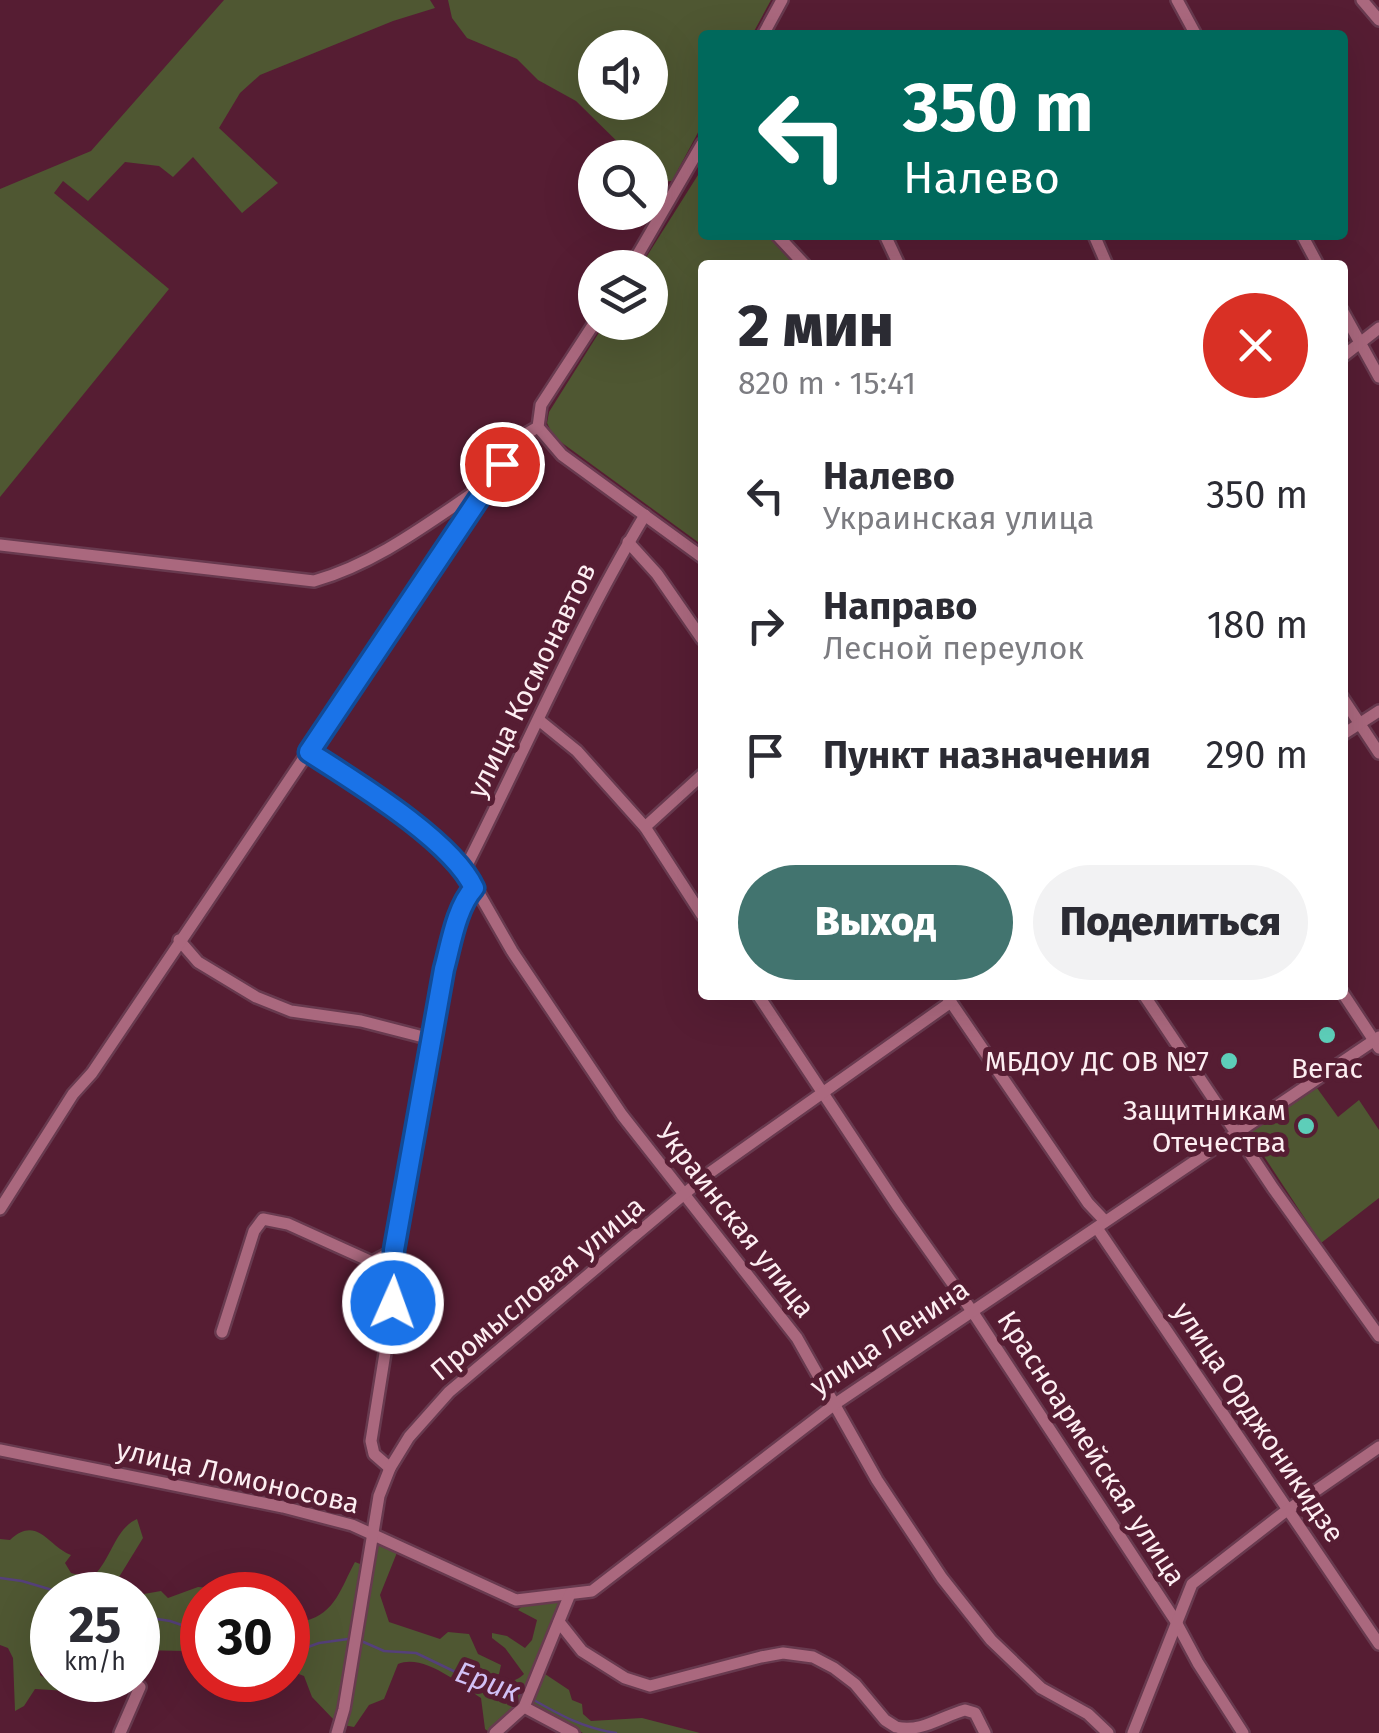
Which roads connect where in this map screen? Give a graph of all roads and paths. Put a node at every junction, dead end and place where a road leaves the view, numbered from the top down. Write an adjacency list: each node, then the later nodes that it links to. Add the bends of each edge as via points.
1 (782, 0): 5 (street)
2 (1177, 0): 6 (street)
3 (1362, 0): 4 (street)
4 (1379, 20)
5 (766, 30)
6 (1193, 30)
7 (698, 161): 9 (street)
8 (782, 240): 10 (street)
9 (641, 250)
10 (800, 260)
11 (1348, 321): 14 (street)
12 (1379, 328): 14 (street)
13 (583, 340): 17 (street, via 541,405)
14 (1360, 344): 15 (street); 16 (street)
15 (1348, 353)
16 (1379, 377)
17 (538, 428): 18 (street, via 524,434); 19 (street, via 562,455)
18 (490, 482): 21 (street, via 384,552 314,580); 29 (street)
19 (645, 514): 20 (street, улица Космонавтов); 22 (street)
20 (628, 542): 23 (street); 26 (street, улица Космонавтов)
21 (0, 545)
22 (698, 554)
23 (698, 633)
24 (1348, 705): 27 (street)
25 (1379, 711): 27 (street)
26 (540, 720): 32 (street); 33 (street, улица Космонавтов)
27 (1360, 724): 28 (street); 30 (street)
28 (1348, 731)
29 (309, 752): 33 (street, Украинская улица, via 384,801); 36 (street)
30 (1379, 752)
31 (698, 779): 32 (street)
32 (646, 827): 35 (street)
33 (465, 869): 34 (street, Украинская улица)
34 (474, 888): 41 (street, via 456,925); 45 (street, Украинская улица, via 622,1115)
35 (698, 909)
36 (180, 940): 41 (street, via 198,962 291,1011); 46 (street)
37 (761, 1000): 43 (street, Красноармейская улица)
38 (1147, 1000): 44 (street)
39 (1348, 1000): 42 (street)
40 (950, 1001): 43 (street, Промысловая улица); 47 (street, улица Орджоникидзе)
41 (431, 1039): 48 (street)
42 (1378, 1042): 44 (street, улица Ленина)
43 (821, 1092): 45 (street, Промысловая улица); 51 (street, Красноармейская улица)
44 (1236, 1134): 47 (street, улица Ленина); 53 (street)
45 (687, 1194): 54 (street, Украинская улица, via 797,1338); 57 (street, Промысловая улица, via 449,1392)
46 (0, 1209)
47 (1101, 1225): 51 (street, улица Ленина); 58 (street, улица Орджоникидзе)
48 (394, 1250): 49 (street); 50 (street)
49 (372, 1262): 50 (street); 52 (street, via 288,1224 263,1220)
50 (394, 1281): 57 (street, via 372,1441 374,1454)
51 (972, 1311): 54 (street, улица Ленина); 61 (street, Красноармейская улица)
52 (222, 1332)
53 (1379, 1336)
54 (835, 1404): 60 (street, улица Ленина, via 592,1592); 71 (street, Украинская улица, via 910,1532 990,1640 1041,1688)
55 (1379, 1448): 58 (street)
56 (0, 1450): 59 (street, улица Ломоносова, via 284,1507)
57 (390, 1468): 59 (street, Промысловая улица)
58 (1290, 1510): 61 (street, via 1192,1584); 63 (street, улица Орджоникидзе)
59 (372, 1534): 60 (street, улица Ломоносова, via 516,1600); 67 (street, Промысловая улица)
60 (570, 1594): 62 (street)
61 (1176, 1620): 72 (street); 73 (street, Красноармейская улица)
62 (559, 1622): 65 (street); 70 (street, via 582,1651 650,1686 761,1657 802,1654 834,1668 896,1727 925,1727 965,1710)
63 (1379, 1644)
64 (133, 1702): 66 (street)
65 (524, 1707): 68 (street); 69 (street)
66 (120, 1733)
67 (337, 1733)
68 (495, 1733)
69 (573, 1733)
70 (985, 1733)
71 (1108, 1733)
72 (1132, 1733)
73 (1243, 1733)

